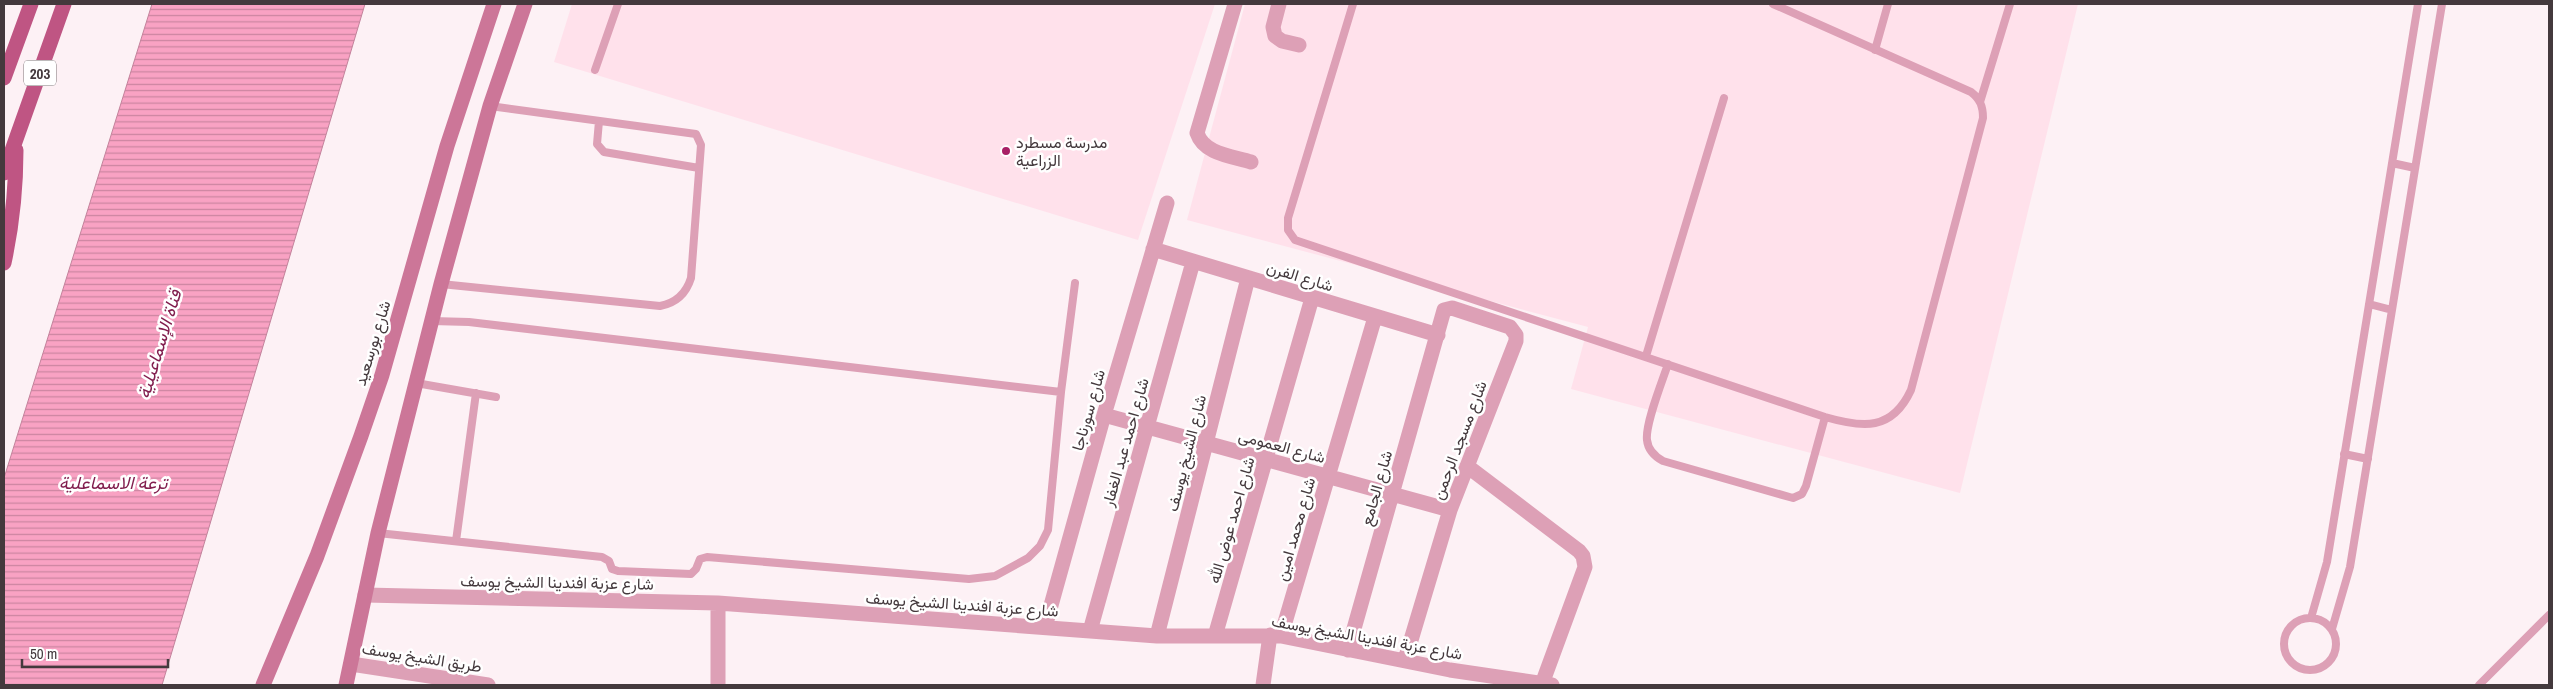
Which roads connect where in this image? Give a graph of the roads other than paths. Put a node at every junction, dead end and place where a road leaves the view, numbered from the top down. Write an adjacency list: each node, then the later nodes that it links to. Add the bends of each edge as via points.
1 (31, 4): 17 (main road, 203)
2 (64, 4): 22 (main road, 203)
3 (494, 4): 73 (main road, شارع بورسعيد, via 447,146 367,418 317,556)
4 (525, 4): 20 (main road)
5 (618, 4): 16 (lane)
6 (1235, 4): 23 (street, via 1197,133 1210,150)
7 (1279, 4): 14 (street, via 1273,27 1275,36)
8 (1354, 4): 41 (lane, via 1288,218 1291,235 1300,243)
9 (1772, 4): 15 (lane)
10 (1888, 4): 15 (lane)
11 (2010, 4): 19 (lane)
12 (2418, 4): 24 (lane)
13 (2442, 4): 26 (lane)
14 (1299, 45)
15 (1875, 50): 19 (lane, via 1971,92)
16 (595, 70)
17 (4, 78)
18 (1724, 98): 41 (lane)
19 (1980, 102): 48 (lane, via 1983,118 1911,390 1892,415 1873,424 1852,424)
20 (490, 106): 21 (lane); 34 (main road)
21 (599, 121): 25 (lane, via 597,144 604,152); 25 (lane, via 696,134 701,141)
22 (16, 142): 27 (main road, 203); 31 (main road, via 16,186)
23 (1251, 162)
24 (2392, 162): 26 (lane); 36 (lane)
25 (699, 168): 34 (lane, via 691,278 686,290 672,302 653,305)
26 (2415, 168): 37 (lane)
27 (4, 173)
28 (1167, 203): 29 (street, شارع سورناجا)
29 (1153, 249): 30 (street, شارع الفرن); 47 (street, شارع سورناجا)
30 (1193, 262): 32 (street, شارع الفرن); 49 (street, شارع احمد عبد الغفار)
31 (4, 263)
32 (1248, 278): 35 (street, شارع الفرن); 50 (street, شارع الشيخ يوسف)
33 (1075, 283): 44 (lane)
34 (441, 284): 39 (main road)
35 (1312, 298): 38 (street, شارع الفرن); 53 (street, شارع احمد عوض الله)
36 (2369, 304): 37 (lane); 51 (lane)
37 (2392, 310): 52 (lane)
38 (1375, 317): 40 (street, شارع الفرن); 55 (street, شارع محمد امين)
39 (432, 320): 43 (main road); 44 (lane)
40 (1438, 335): 54 (street, شارع مسجد الرحمن, via 1447,307 1510,327 1516,335); 56 (street, شارع الجامع)
41 (1646, 356): 42 (lane)
42 (1668, 364): 48 (lane); 48 (lane, via 1647,440 1652,453 1663,461 1793,498 1802,494 1806,486)
43 (416, 383): 45 (lane); 58 (main road)
44 (1061, 392): 59 (lane, via 1048,530 1040,546 1028,558 1004,573 987,578 707,557 700,558 691,574 618,572 602,557)
45 (476, 393): 46 (lane); 59 (lane)
46 (496, 397)
47 (1104, 415): 49 (street, شارع العمومى); 64 (street, شارع سورناجا)
48 (1825, 417)
49 (1147, 427): 50 (street, شارع العمومى); 66 (street, شارع احمد عبد الغفار)
50 (1207, 443): 53 (street, شارع العمومى); 67 (street, شارع الشيخ يوسف)
51 (2344, 454): 52 (lane); 63 (lane, via 2327,562)
52 (2368, 459): 65 (lane, via 2350,567)
53 (1266, 460): 55 (street, شارع العمومى); 68 (street, شارع احمد عوض الله)
54 (1467, 466): 57 (street, شارع مسجد الرحمن); 78 (street, via 1579,551 1585,561)
55 (1328, 477): 56 (street, شارع العمومى); 69 (street, شارع محمد امين)
56 (1392, 494): 57 (street, شارع العمومى); 70 (street, شارع الجامع)
57 (1450, 510): 71 (street, شارع مسجد الرحمن)
58 (378, 533): 59 (lane); 60 (main road)
59 (456, 541)
60 (365, 596): 61 (street, شارع عزبة افندينا الشيخ يوسف); 72 (main road)
61 (718, 603): 64 (street, شارع عزبة افندينا الشيخ يوسف); 76 (street)
62 (2549, 615): 79 (lane)
63 (2310, 618): 65 (lane, via 2326,623); 65 (lane, via 2295,623 2285,636 2285,652 2289,660 2302,670 2318,670 2332,660 2337,645)
64 (1046, 627): 66 (street, شارع عزبة افندينا الشيخ يوسف)
65 (2332, 629)
66 (1090, 631): 67 (street, شارع عزبة افندينا الشيخ يوسف)
67 (1157, 636): 68 (street, شارع عزبة افندينا الشيخ يوسف)
68 (1216, 636): 69 (street, شارع عزبة افندينا الشيخ يوسف)
69 (1276, 636): 70 (street, شارع عزبة افندينا الشيخ يوسف); 77 (street, شارع محمد امين)
70 (1348, 650): 71 (street, شارع عزبة افندينا الشيخ يوسف)
71 (1405, 660): 78 (street, شارع عزبة افندينا الشيخ يوسف)
72 (351, 664): 74 (main road); 75 (street, طريق الشيخ يوسف)
73 (263, 685)
74 (346, 685)
75 (488, 685)
76 (718, 685)
77 (1263, 685)
78 (1547, 685)
79 (2479, 685)

